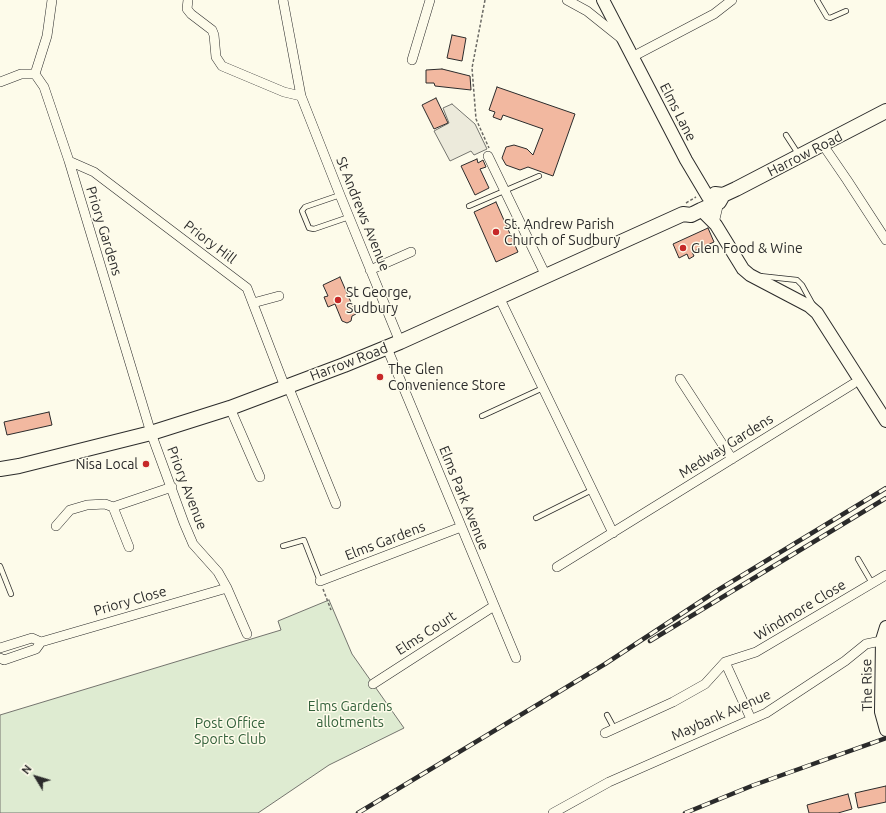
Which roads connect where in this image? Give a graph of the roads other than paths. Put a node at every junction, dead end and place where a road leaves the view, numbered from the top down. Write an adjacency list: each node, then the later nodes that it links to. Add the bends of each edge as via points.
1 (52, 0): 13 (street, via 47,36)
2 (188, 0): 15 (street, via 187,9 212,30 218,62 284,92)
3 (283, 0): 15 (street, St Andrews Avenue)
4 (430, 0): 12 (street)
5 (567, 0): 10 (street, Elms Lane, via 587,11)
6 (603, 0): 10 (street, Elms Lane)
7 (732, 0): 11 (street, via 714,14)
8 (817, 0): 9 (lane, via 827,17)
9 (846, 11)
10 (623, 39): 11 (street, Elms Lane)
11 (634, 56): 25 (street, Elms Lane, via 686,160)
12 (412, 60)
13 (35, 74): 14 (street, via 21,74); 21 (street, Priory Gardens, via 44,87)
14 (0, 82)
15 (302, 96): 24 (street, St Andrews Avenue)
16 (886, 111): 18 (main road, Harrow Road)
17 (786, 135): 20 (lane)
18 (823, 145): 20 (main road, Harrow Road); 31 (street)
19 (488, 156): 23 (street)
20 (800, 156): 25 (main road, Harrow Road)
21 (68, 162): 38 (street, Priory Hill, via 94,172 247,288); 49 (street, Priory Gardens)
22 (540, 176): 23 (lane)
23 (505, 192): 26 (lane); 35 (street)
24 (340, 195): 29 (street, St Andrews Avenue); 29 (lane, via 305,207 302,211 311,229)
25 (712, 197): 27 (main road, Harrow Road); 28 (main road, Harrow Road); 30 (street)
26 (469, 206)
27 (685, 208): 28 (main road, Harrow Road, via 690,215); 35 (main road, Harrow Road)
28 (701, 210): 30 (street)
29 (348, 217): 33 (street, St Andrews Avenue)
30 (716, 225): 34 (street, via 737,262)
31 (886, 240)
32 (411, 252): 33 (street)
33 (370, 270): 40 (street, St Andrews Avenue)
34 (750, 275): 39 (street, via 809,306); 39 (lane, via 797,280 802,284)
35 (546, 276): 37 (main road, Harrow Road)
36 (279, 296): 38 (street)
37 (499, 297): 40 (main road, Harrow Road); 45 (street)
38 (253, 303): 44 (street, Priory Hill)
39 (817, 313): 48 (street)
40 (400, 342): 41 (main road, Harrow Road)
41 (387, 348): 44 (main road, Harrow Road); 59 (street, Elms Park Avenue)
42 (680, 379): 50 (street)
43 (854, 384): 50 (street, Medway Gardens)
44 (286, 387): 46 (main road, Harrow Road); 55 (street, Priory Hill)
45 (543, 388): 47 (lane); 54 (street)
46 (230, 408): 49 (main road, Harrow Road); 52 (street)
47 (482, 416)
48 (886, 421)
49 (151, 433): 51 (main road, Harrow Road); 53 (street, Priory Avenue)
50 (732, 459): 60 (street, Medway Gardens)
51 (0, 469)
52 (260, 477)
53 (172, 487): 56 (street); 69 (street, Priory Avenue, via 193,544 218,572)
54 (592, 490): 57 (lane); 60 (street)
55 (336, 504)
56 (113, 507): 58 (street, via 105,504 87,505 70,510); 62 (street)
57 (536, 518)
58 (56, 526)
59 (461, 527): 67 (street, Elms Gardens); 71 (street, Elms Park Avenue)
60 (613, 533): 65 (street, Medway Gardens)
61 (283, 546): 67 (lane, via 306,541)
62 (129, 547)
63 (858, 559): 68 (lane)
64 (0, 566): 70 (lane)
65 (557, 567)
66 (886, 575): 68 (street, Windmore Close)
67 (320, 581)
68 (872, 584): 79 (street, Windmore Close, via 756,652)
69 (227, 588): 73 (street, Priory Avenue); 75 (street, Priory Close)
70 (11, 594)
71 (494, 606): 78 (street, Elms Park Avenue); 80 (street, Elms Court)
72 (886, 627): 74 (street)
73 (247, 634)
74 (884, 640): 82 (street, Maybank Avenue, via 866,644 787,701); 83 (street, The Rise, via 881,712)
75 (41, 642): 76 (street, Priory Close, via 32,638); 77 (street, Priory Close, via 36,649 4,660)
76 (0, 648)
77 (0, 658)
78 (516, 658)
79 (725, 662): 82 (street); 84 (street, Windmore Close, via 705,684 673,702)
80 (373, 684)
81 (607, 715): 84 (lane)
82 (751, 719): 86 (street, Maybank Avenue, via 609,782)
83 (885, 726)
84 (614, 728): 85 (street, Windmore Close)
85 (605, 733)
86 (553, 813)

